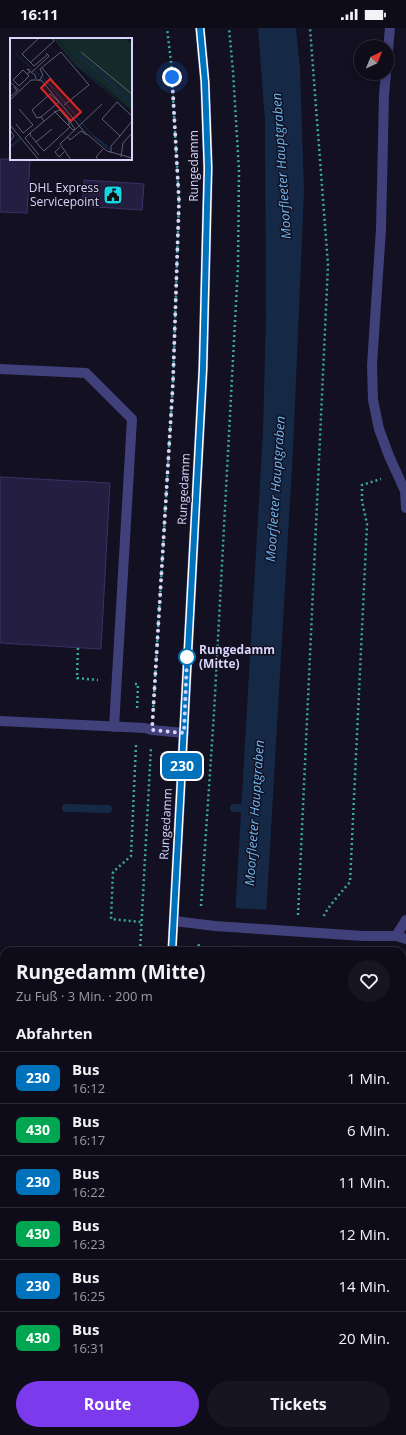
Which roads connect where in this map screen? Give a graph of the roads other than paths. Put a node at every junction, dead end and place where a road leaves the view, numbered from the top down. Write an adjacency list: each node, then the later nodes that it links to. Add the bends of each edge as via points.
1 (200, 28): 9 (street, Rungedamm, via 208,160 203,369)
2 (390, 28): 3 (street)
3 (389, 40)
4 (385, 80): 6 (street, via 381,229 372,365 379,429 406,491)
5 (0, 369): 8 (street, via 86,373 132,419)
6 (406, 508)
7 (0, 721): 8 (street)
8 (114, 727): 9 (street)
9 (184, 733): 11 (street, Rungedamm)
10 (406, 920): 12 (street)
11 (174, 921): 12 (street, via 215,926); 14 (street, Rungedamm)
12 (396, 936): 13 (street)
13 (406, 939)
14 (172, 947)

